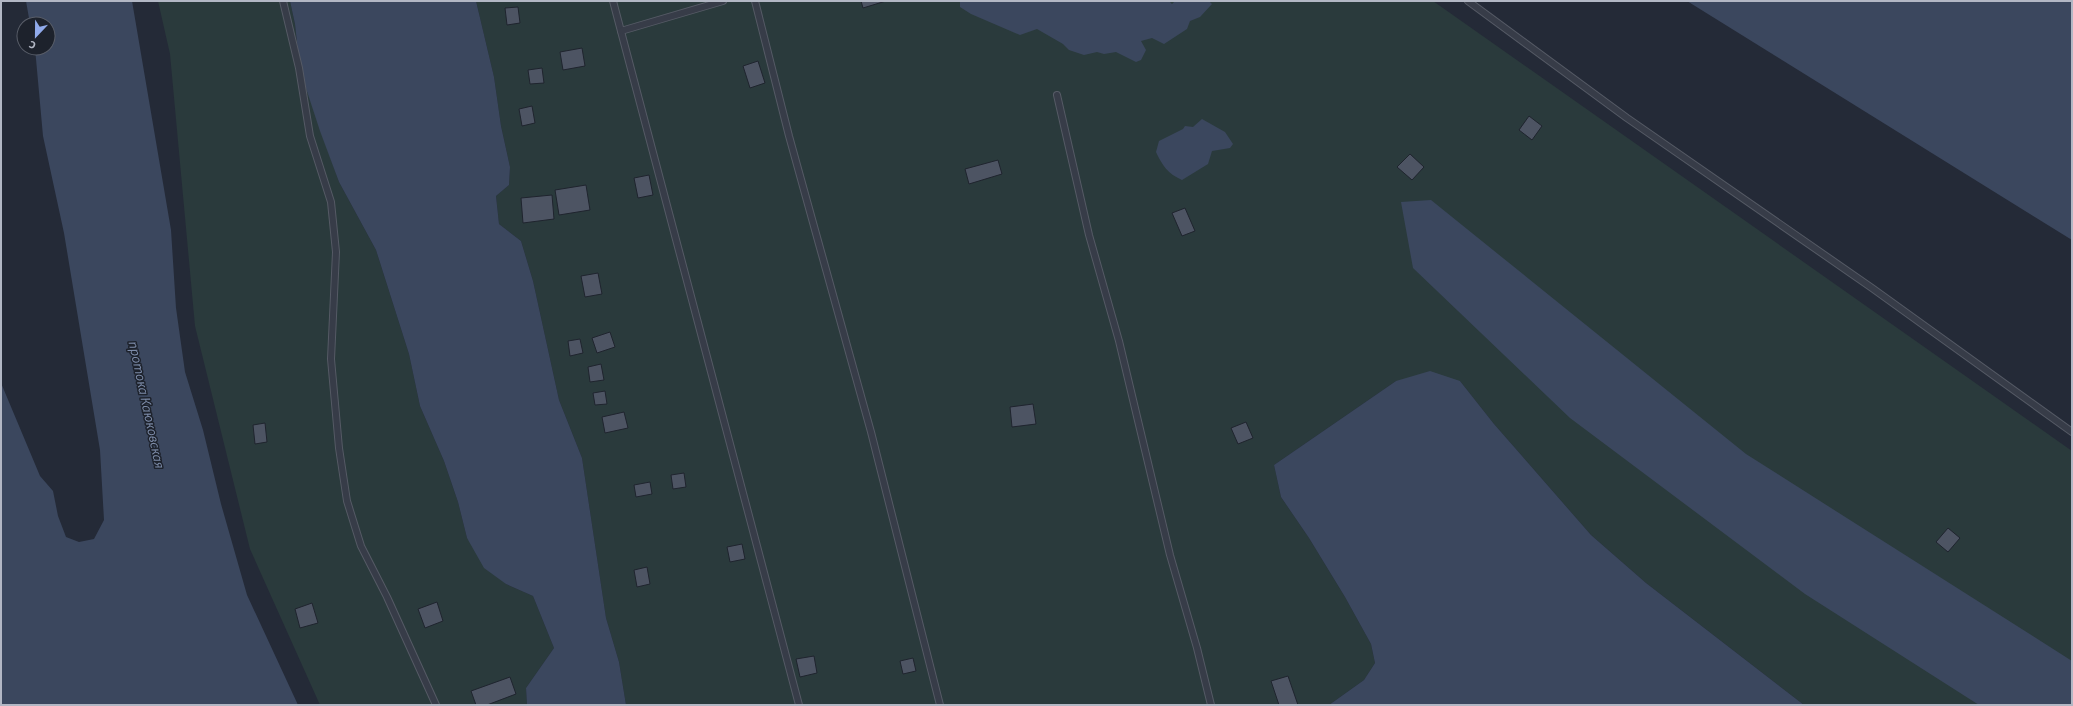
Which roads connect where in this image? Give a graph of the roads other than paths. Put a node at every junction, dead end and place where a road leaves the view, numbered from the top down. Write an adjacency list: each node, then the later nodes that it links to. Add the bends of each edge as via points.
1 (283, 1): 9 (lane, via 299,68 310,136 331,202 336,252 331,360 347,501 361,546)
2 (614, 1): 6 (lane)
3 (723, 1): 6 (lane)
4 (755, 1): 11 (lane, via 789,136 871,432)
5 (1468, 1): 8 (lane, via 1627,118 1879,293)
6 (621, 31): 10 (lane)
7 (1057, 95): 12 (lane, via 1089,235 1119,341 1170,556)
8 (2072, 432)
9 (436, 705)
10 (799, 705)
11 (940, 705)
12 (1211, 705)

